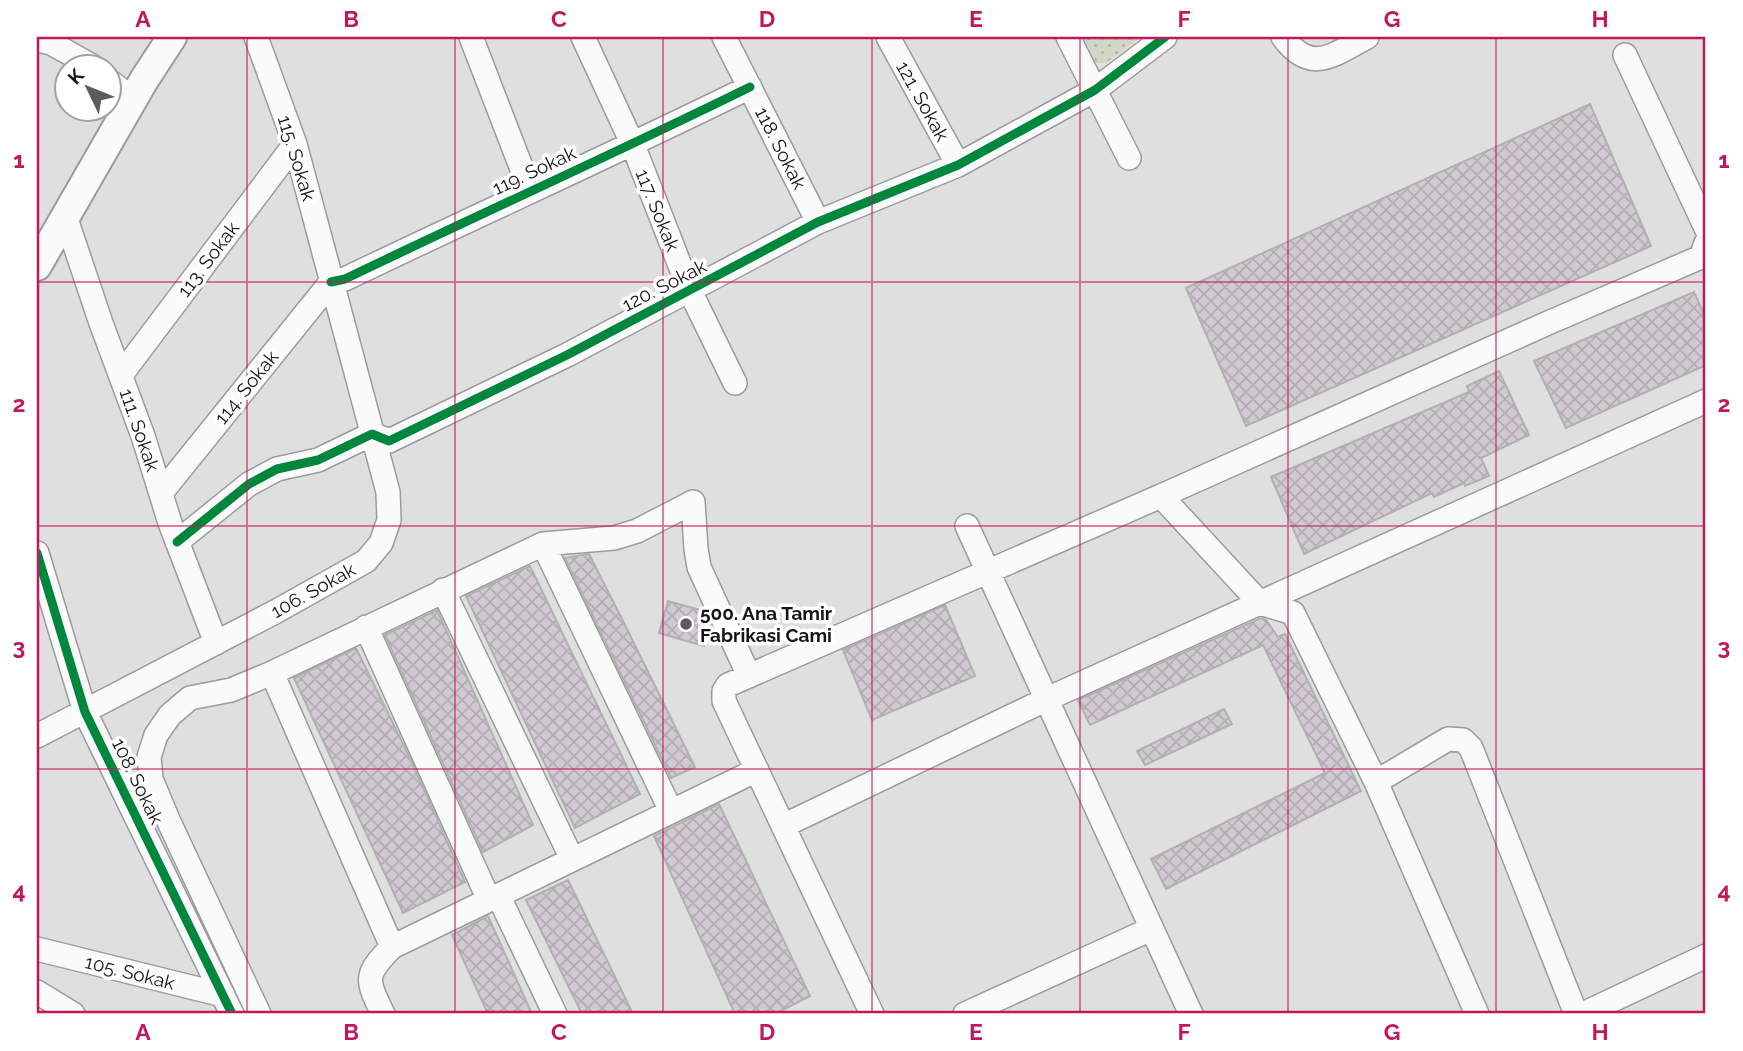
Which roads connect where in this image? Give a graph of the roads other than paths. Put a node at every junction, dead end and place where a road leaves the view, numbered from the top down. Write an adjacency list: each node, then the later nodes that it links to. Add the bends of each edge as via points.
1 (172, 37): 17 (main road)
2 (256, 37): 18 (street, 115. Sokak)
3 (471, 37): 22 (street)
4 (583, 37): 19 (street, 117. Sokak)
5 (724, 37): 14 (street, 118. Sokak)
6 (888, 37): 21 (street, 121. Sokak)
7 (1068, 37): 15 (street)
8 (1165, 37): 15 (street, 120. Sokak)
9 (1283, 37): 10 (street, via 1293,51 1319,59)
10 (1367, 37)
11 (37, 40): 12 (street)
12 (64, 43)
13 (1625, 55): 25 (street)
14 (750, 87): 19 (street, 119. Sokak); 24 (street, 118. Sokak)
15 (1095, 90): 20 (street); 21 (street, 120. Sokak)
16 (122, 91): 17 (street)
17 (133, 99): 23 (main road)
18 (295, 144): 28 (street, 115. Sokak); 30 (street, 113. Sokak)
19 (633, 145): 22 (street, 119. Sokak); 29 (street, 117. Sokak)
20 (1129, 159)
21 (958, 165): 24 (street, 120. Sokak)
22 (530, 190): 28 (street, 119. Sokak)
23 (65, 216): 27 (main road); 30 (street, 111. Sokak)
24 (818, 222): 29 (street, 120. Sokak)
25 (1706, 228)
26 (1706, 243): 35 (street, via 1701,257)
27 (37, 266)
28 (331, 282): 33 (street, 106. Sokak); 34 (street, 114. Sokak)
29 (690, 291): 31 (street, 117. Sokak); 33 (street, 120. Sokak, via 389,441)
30 (121, 375): 34 (street, 111. Sokak)
31 (735, 383)
32 (1706, 401): 42 (street)
33 (372, 434): 37 (street, 120. Sokak, via 318,460 277,469 249,484); 44 (street, 106. Sokak, via 388,492 389,520 381,542 366,561)
34 (161, 493): 37 (street, 111. Sokak)
35 (1161, 496): 40 (street); 42 (street)
36 (967, 526): 40 (street)
37 (177, 542): 44 (street, 111. Sokak)
38 (543, 544): 41 (street); 46 (street, via 614,538 693,502 699,567); 52 (street)
39 (37, 553): 48 (street, 108. Sokak)
40 (988, 572): 46 (street); 47 (street)
41 (443, 590): 43 (street); 54 (street)
42 (1260, 603): 47 (street); 51 (street, via 1293,613)
43 (366, 627): 45 (street); 55 (street)
44 (216, 643): 48 (street, 106. Sokak)
45 (272, 673): 57 (street); 63 (street, via 231,690 190,698 156,735 149,757 151,779 169,822)
46 (749, 676): 50 (street, via 729,685 724,701)
47 (1047, 699): 53 (street); 56 (street)
48 (85, 712): 49 (street, 106. Sokak); 61 (street, 108. Sokak)
49 (37, 736)
50 (757, 769): 52 (street); 53 (street)
51 (1376, 782): 69 (street); 70 (street, via 1448,739 1463,740 1471,748)
52 (671, 811): 54 (street)
53 (783, 826): 66 (street)
54 (572, 859): 55 (street)
55 (494, 897): 57 (street); 65 (street)
56 (1152, 929): 67 (street); 68 (street)
57 (393, 947): 64 (street, via 375,964 371,976 370,988)
58 (37, 949): 61 (street, 105. Sokak)
59 (1706, 956): 71 (street)
60 (37, 992): 62 (street)
61 (227, 1005)
62 (73, 1014)
63 (260, 1014)
64 (383, 1014)
65 (555, 1014)
66 (872, 1014)
67 (965, 1014)
68 (1191, 1014)
69 (1477, 1014)
70 (1576, 1014)
71 (1583, 1014)

